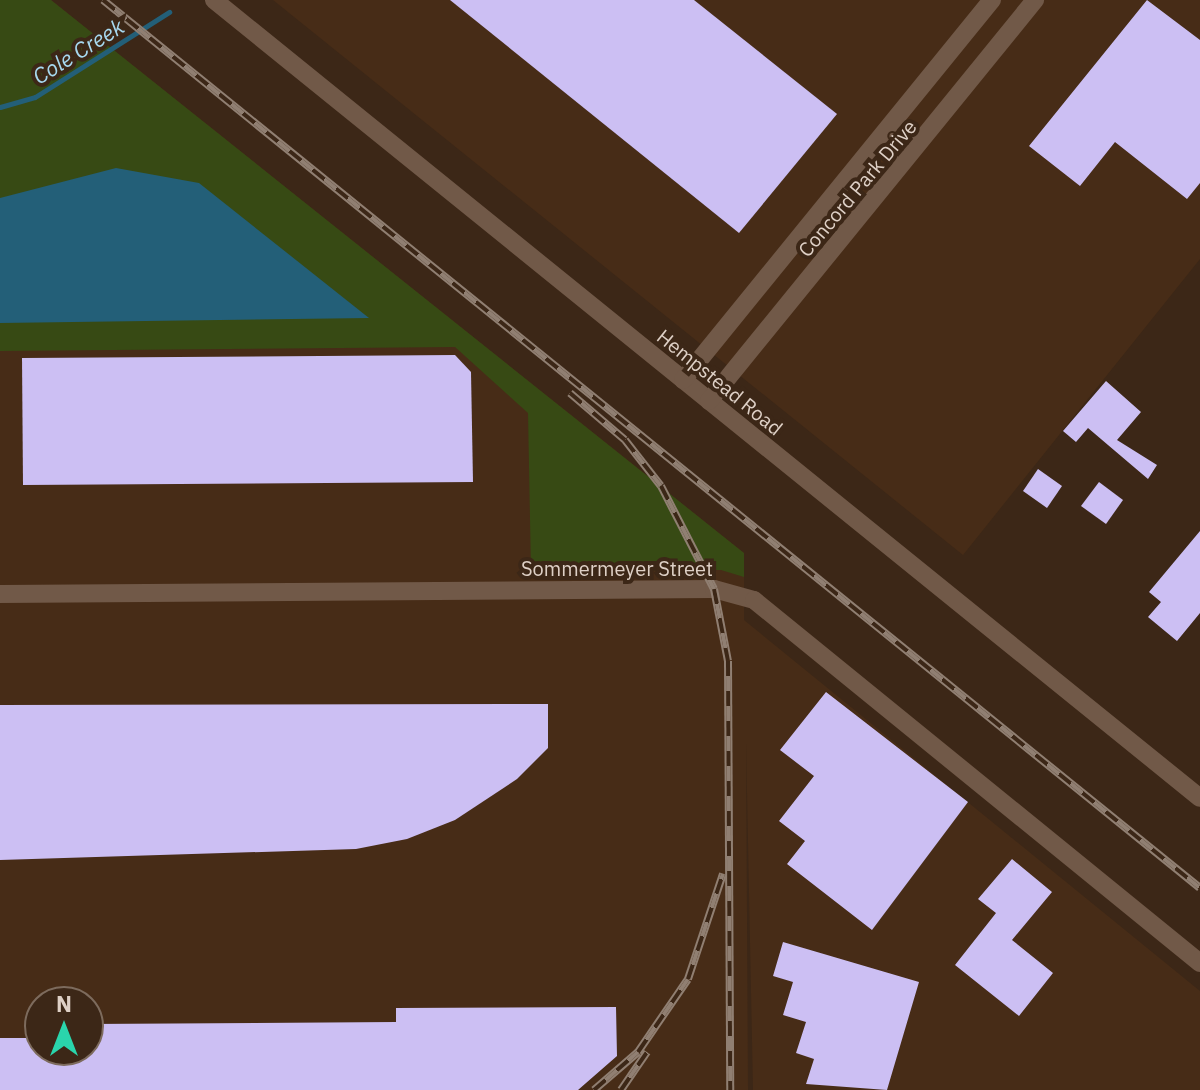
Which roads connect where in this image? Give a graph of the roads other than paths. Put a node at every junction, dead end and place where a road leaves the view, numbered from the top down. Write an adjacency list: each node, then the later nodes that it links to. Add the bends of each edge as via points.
1 (214, 0): 6 (street, Hempstead Road)
2 (992, 0): 4 (street, Concord Park Drive)
3 (1035, 0): 5 (street, Concord Park Drive)
4 (903, 111): 5 (street); 6 (street, Concord Park Drive)
5 (931, 133): 7 (street, Concord Park Drive)
6 (683, 380): 7 (street, Hempstead Road)
7 (709, 401): 9 (street, Hempstead Road)
8 (0, 594): 10 (street, Sommermeyer Street, via 714,589 754,600)
9 (1200, 798)
10 (1200, 963)

